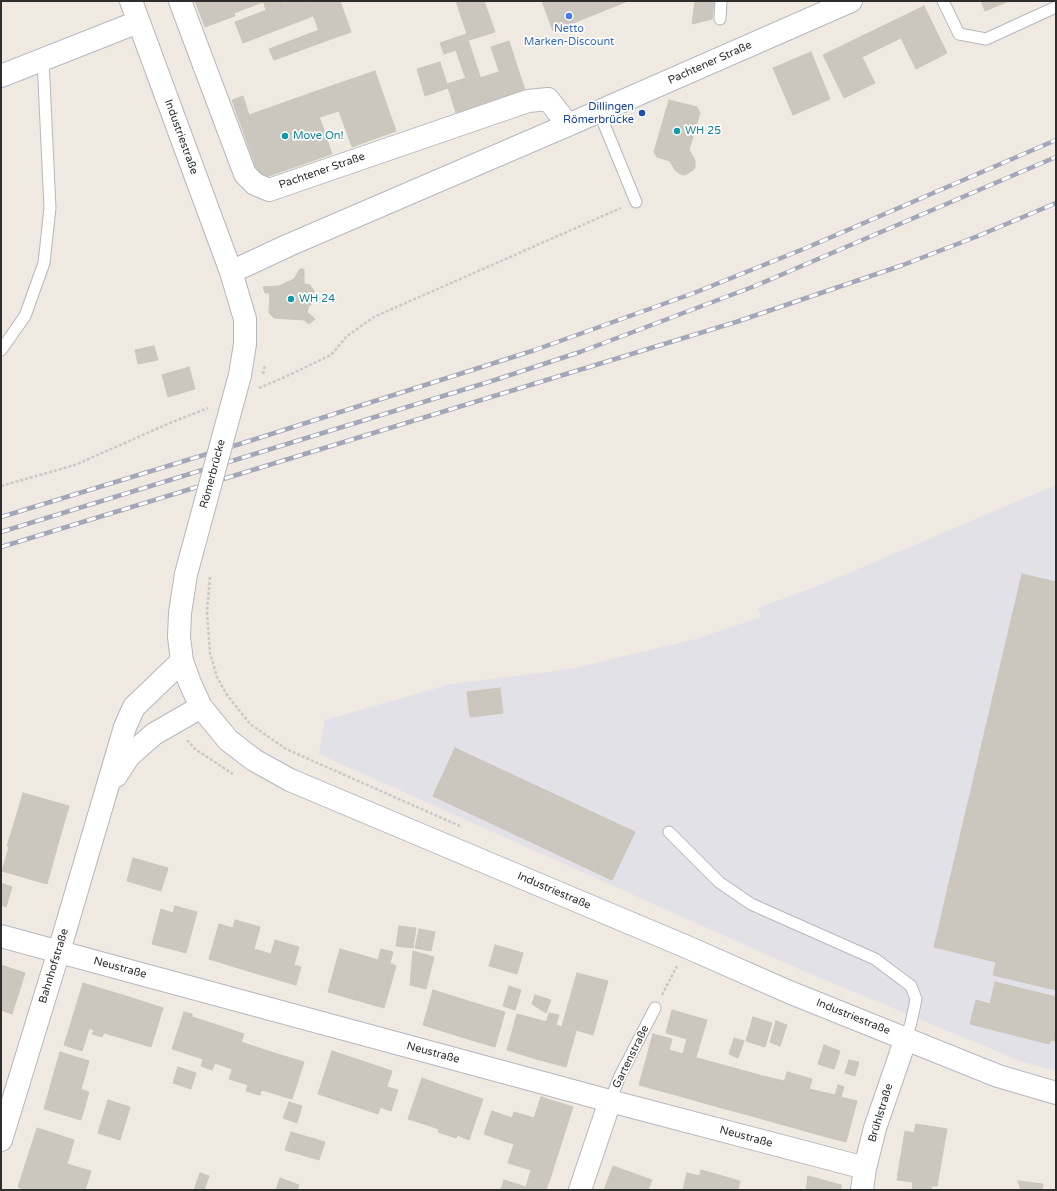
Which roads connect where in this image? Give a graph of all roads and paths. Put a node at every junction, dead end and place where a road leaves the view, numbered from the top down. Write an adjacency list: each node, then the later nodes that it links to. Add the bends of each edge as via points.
1 (131, 1): 8 (street, Industriestraße)
2 (180, 1): 12 (street, Pachtener Straße, via 245,174 255,184 269,190 528,101 548,99)
3 (722, 1): 7 (lane)
4 (851, 1): 11 (street, Pachtener Straße)
5 (943, 1): 6 (lane, via 959,34 986,39)
6 (1056, 7)
7 (720, 19)
8 (138, 22): 9 (street); 14 (street, Industriestraße)
9 (43, 60): 10 (street); 15 (lane, via 50,208 44,263 25,316)
10 (1, 76)
11 (599, 112): 12 (street, Pachtener Straße); 13 (lane)
12 (568, 125): 14 (street, Pachtener Straße, via 297,241)
13 (636, 202): 16 (path, via 374,317 347,336 331,355 285,377)
14 (232, 272): 16 (street, via 244,319)
15 (1, 350)
16 (248, 382): 20 (street, Römerbrücke, bridge)
17 (213, 406): 18 (path, via 75,465)
18 (1, 486)
19 (210, 572): 24 (path, via 207,612 210,653 217,677 227,695 250,724 286,749)
20 (186, 574): 21 (street, Industriestraße, via 180,613)
21 (182, 661): 22 (street, Industriestraße); 23 (street, Bahnhofstraße, via 134,707 125,727)
22 (201, 707): 23 (street, Bahnhofstraße, via 154,734 129,756); 27 (street, Industriestraße, via 228,740 254,760 290,780)
23 (106, 792): 28 (street, Bahnhofstraße)
24 (469, 829)
25 (669, 832): 30 (lane, via 719,882 751,904 875,959 911,986 916,999)
26 (1, 936): 28 (street, Neustraße)
27 (688, 947): 29 (path); 30 (street, Industriestraße, via 790,992)
28 (59, 951): 32 (street, Neustraße); 33 (street, Bahnhofstraße)
29 (655, 1008): 32 (lane, Gartenstraße)
30 (906, 1038): 31 (street, Industriestraße, via 998,1076); 34 (street, Brühlstraße, via 877,1120)
31 (1056, 1093)
32 (610, 1101): 34 (street, Neustraße); 35 (street, Gartenstraße)
33 (1, 1140)
34 (865, 1168): 36 (street, Brühlstraße)
35 (580, 1190)
36 (862, 1190)

